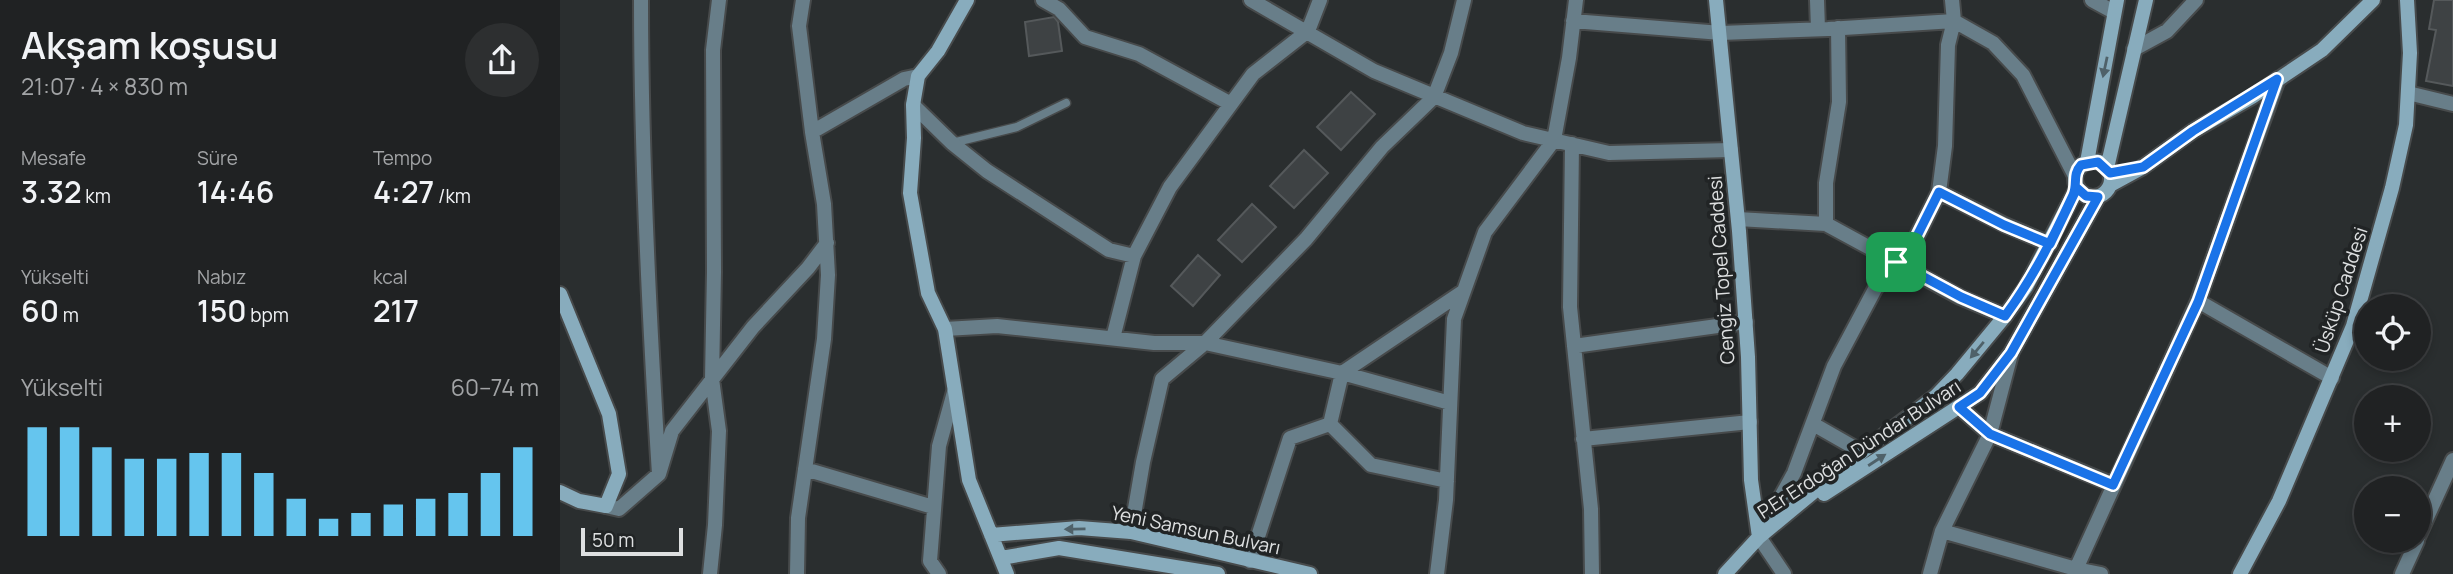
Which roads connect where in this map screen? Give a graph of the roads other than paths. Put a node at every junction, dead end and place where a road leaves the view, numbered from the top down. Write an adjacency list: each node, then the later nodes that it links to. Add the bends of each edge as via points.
1 (641, 0): 76 (street)
2 (719, 0): 64 (street, via 713,50)
3 (803, 0): 35 (street, via 799,26)
4 (967, 0): 27 (main road)
5 (1043, 0): 18 (street)
6 (1251, 0): 24 (street)
7 (1320, 0): 24 (street)
8 (1464, 0): 30 (street)
9 (1576, 0): 20 (street)
10 (1716, 0): 25 (main road, Cengiz Topel Caddesi)
11 (1817, 0): 23 (street)
12 (1952, 0): 21 (street)
13 (2092, 0): 19 (street)
14 (2146, 0): 26 (main road)
15 (2196, 0): 26 (street, via 2167,30)
16 (2373, 0): 28 (main road, via 2322,50)
17 (2407, 0): 29 (main road, Üsküp Caddesi)
18 (1062, 4): 32 (street, via 1085,37 1139,54)
19 (2115, 6): 41 (main road, one-way to 41)
20 (1573, 21): 25 (street); 36 (street)
21 (1954, 21): 22 (street); 39 (street, via 1993,43 2023,75); 44 (street, via 1948,45)
22 (1838, 28): 23 (street); 47 (street, via 1839,102 1826,183)
23 (1818, 29): 25 (street)
24 (1308, 30): 30 (street, via 1374,71); 32 (street, via 1253,74)
25 (1721, 33): 40 (main road, Cengiz Topel Caddesi)
26 (2134, 49): 42 (main road)
27 (918, 76): 34 (main road); 35 (street, via 904,79)
28 (2277, 79): 42 (main road, via 2143,167); 54 (street)
29 (2407, 93): 33 (street); 63 (main road, Üsküp Caddesi, via 2406,125 2392,188 2353,326)
30 (1434, 97): 36 (street); 59 (street, via 1382,147 1306,239)
31 (1066, 103): 37 (lane, via 1017,127)
32 (1231, 104): 50 (street, via 1170,187)
33 (2453, 104)
34 (914, 105): 37 (street); 57 (main road, via 910,193 928,293)
35 (812, 132): 48 (street)
36 (1553, 140): 38 (street); 52 (street, via 1485,232)
37 (952, 143): 50 (street, via 1109,250)
38 (1572, 144): 40 (street, via 1609,153); 60 (street, via 1570,307)
39 (2061, 148): 41 (street); 43 (street)
40 (1731, 150): 46 (main road, Cengiz Topel Caddesi)
41 (2087, 162): 42 (main road, via 2098,162); 43 (main road, via 2077,170)
42 (2109, 176): 45 (main road, via 2108,190)
43 (2076, 182): 45 (main road, via 2086,196); 49 (main road, P.Er Erdoğan Dündar Bulvarı)
44 (1939, 192): 49 (street); 51 (street, via 1917,236)
45 (2098, 197): 61 (main road, P.Er Erdoğan Dündar Bulvarı)
46 (1738, 219): 47 (street); 56 (main road, Cengiz Topel Caddesi)
47 (1826, 224): 51 (street)
48 (827, 243): 64 (street); 75 (street, via 824,339)
49 (2050, 244): 55 (main road, P.Er Erdoğan Dündar Bulvarı)
50 (1134, 256): 58 (street)
51 (1896, 262): 55 (street); 70 (street, via 1875,289 1834,366)
52 (1464, 291): 62 (street); 66 (street, via 1454,319)
53 (560, 294): 80 (main road, via 609,414 619,474)
54 (2198, 302): 63 (street); 78 (street)
55 (2005, 316): 73 (main road, P.Er Erdoğan Dündar Bulvarı, one-way to 73, via 1936,396)
56 (1746, 322): 60 (street); 68 (main road, Cengiz Topel Caddesi)
57 (945, 329): 58 (street, via 997,326); 65 (main road)
58 (1113, 338): 59 (street)
59 (1205, 343): 62 (street); 84 (street, via 1162,379)
60 (1574, 346): 72 (street)
61 (2011, 353): 67 (main road, P.Er Erdoğan Dündar Bulvarı, via 1980,393); 71 (street)
62 (1342, 373): 66 (street); 69 (street)
63 (2332, 378): 91 (main road, Üsküp Caddesi)
64 (712, 379): 76 (street, via 672,431); 92 (street, via 719,431)
65 (954, 392): 81 (street, via 939,446); 85 (main road, via 969,480)
66 (1450, 404): 77 (street)
67 (1959, 407): 71 (street); 86 (main road, P.Er Erdoğan Dündar Bulvarı, one-way to 67)
68 (1749, 422): 72 (street); 86 (main road, Cengiz Topel Caddesi)
69 (1330, 424): 77 (street, via 1371,465); 89 (street, via 1290,438)
70 (1813, 424): 73 (street); 86 (street, via 1794,473)
71 (1990, 434): 78 (street); 83 (street)
72 (1583, 439): 99 (street)
73 (1863, 452): 86 (main road, P.Er Erdoğan Dündar Bulvarı)
74 (2453, 460): 82 (street)
75 (805, 469): 81 (street); 93 (street)
76 (659, 474): 80 (street, via 619,509)
77 (1447, 481): 98 (street)
78 (2113, 485): 90 (street)
79 (560, 492): 80 (main road)
80 (606, 506)
81 (933, 507): 94 (street, via 930,561)
82 (2431, 510)
83 (1942, 531): 90 (street); 102 (street)
84 (1131, 532): 85 (main road, Yeni Samsun Bulvarı, one-way to 85, via 1079,528); 89 (main road, Yeni Samsun Bulvarı)
85 (991, 535): 88 (main road)
86 (1759, 537): 100 (main road); 101 (street)
87 (2412, 553): 104 (street)
88 (1001, 558): 95 (main road); 96 (main road, Yeni Samsun Bulvarı, via 1059,548)
89 (1250, 561): 97 (main road, Yeni Samsun Bulvarı)
90 (2076, 569): 103 (street)
91 (2245, 572)
92 (709, 574)
93 (797, 574)
94 (939, 574)
95 (1007, 574)
96 (1218, 574)
97 (1310, 574)
98 (1437, 574)
99 (1592, 574)
100 (1725, 574)
101 (1784, 574)
102 (1930, 574)
103 (2101, 574)
104 (2402, 574)

